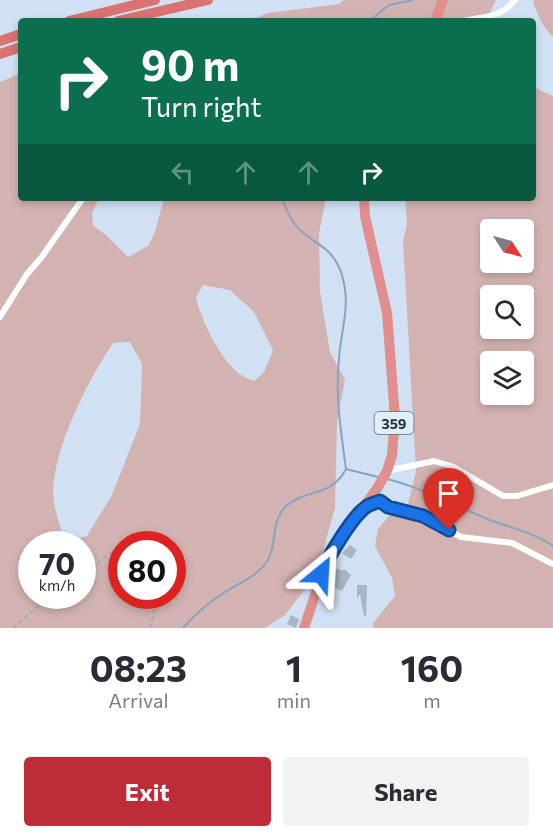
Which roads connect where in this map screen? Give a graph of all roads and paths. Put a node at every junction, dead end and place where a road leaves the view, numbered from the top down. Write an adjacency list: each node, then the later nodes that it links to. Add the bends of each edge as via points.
1 (134, 0): 8 (street)
2 (155, 0): 6 (highway)
3 (208, 0): 7 (highway)
4 (443, 0): 9 (highway)
5 (515, 0): 10 (street, via 501,14)
6 (81, 18)
7 (131, 18)
8 (138, 18)
9 (436, 18)
10 (480, 18)
11 (18, 35): 12 (highway)
12 (0, 41)
13 (18, 48): 14 (highway)
14 (0, 54)
15 (81, 201): 17 (street)
16 (364, 201): 18 (highway, 359, via 387,314 395,418)
17 (0, 317)
18 (387, 471): 19 (street, via 434,461 454,467 503,496 517,496); 20 (highway, 359)
19 (553, 485)
20 (365, 507): 23 (street, via 380,501 430,519 461,537 512,543); 28 (highway, 359, via 327,559)
21 (108, 555): 22 (path)
22 (96, 564)
23 (553, 564)
24 (35, 609): 26 (path)
25 (155, 609): 27 (path)
26 (13, 628)
27 (150, 628)
28 (304, 628)

